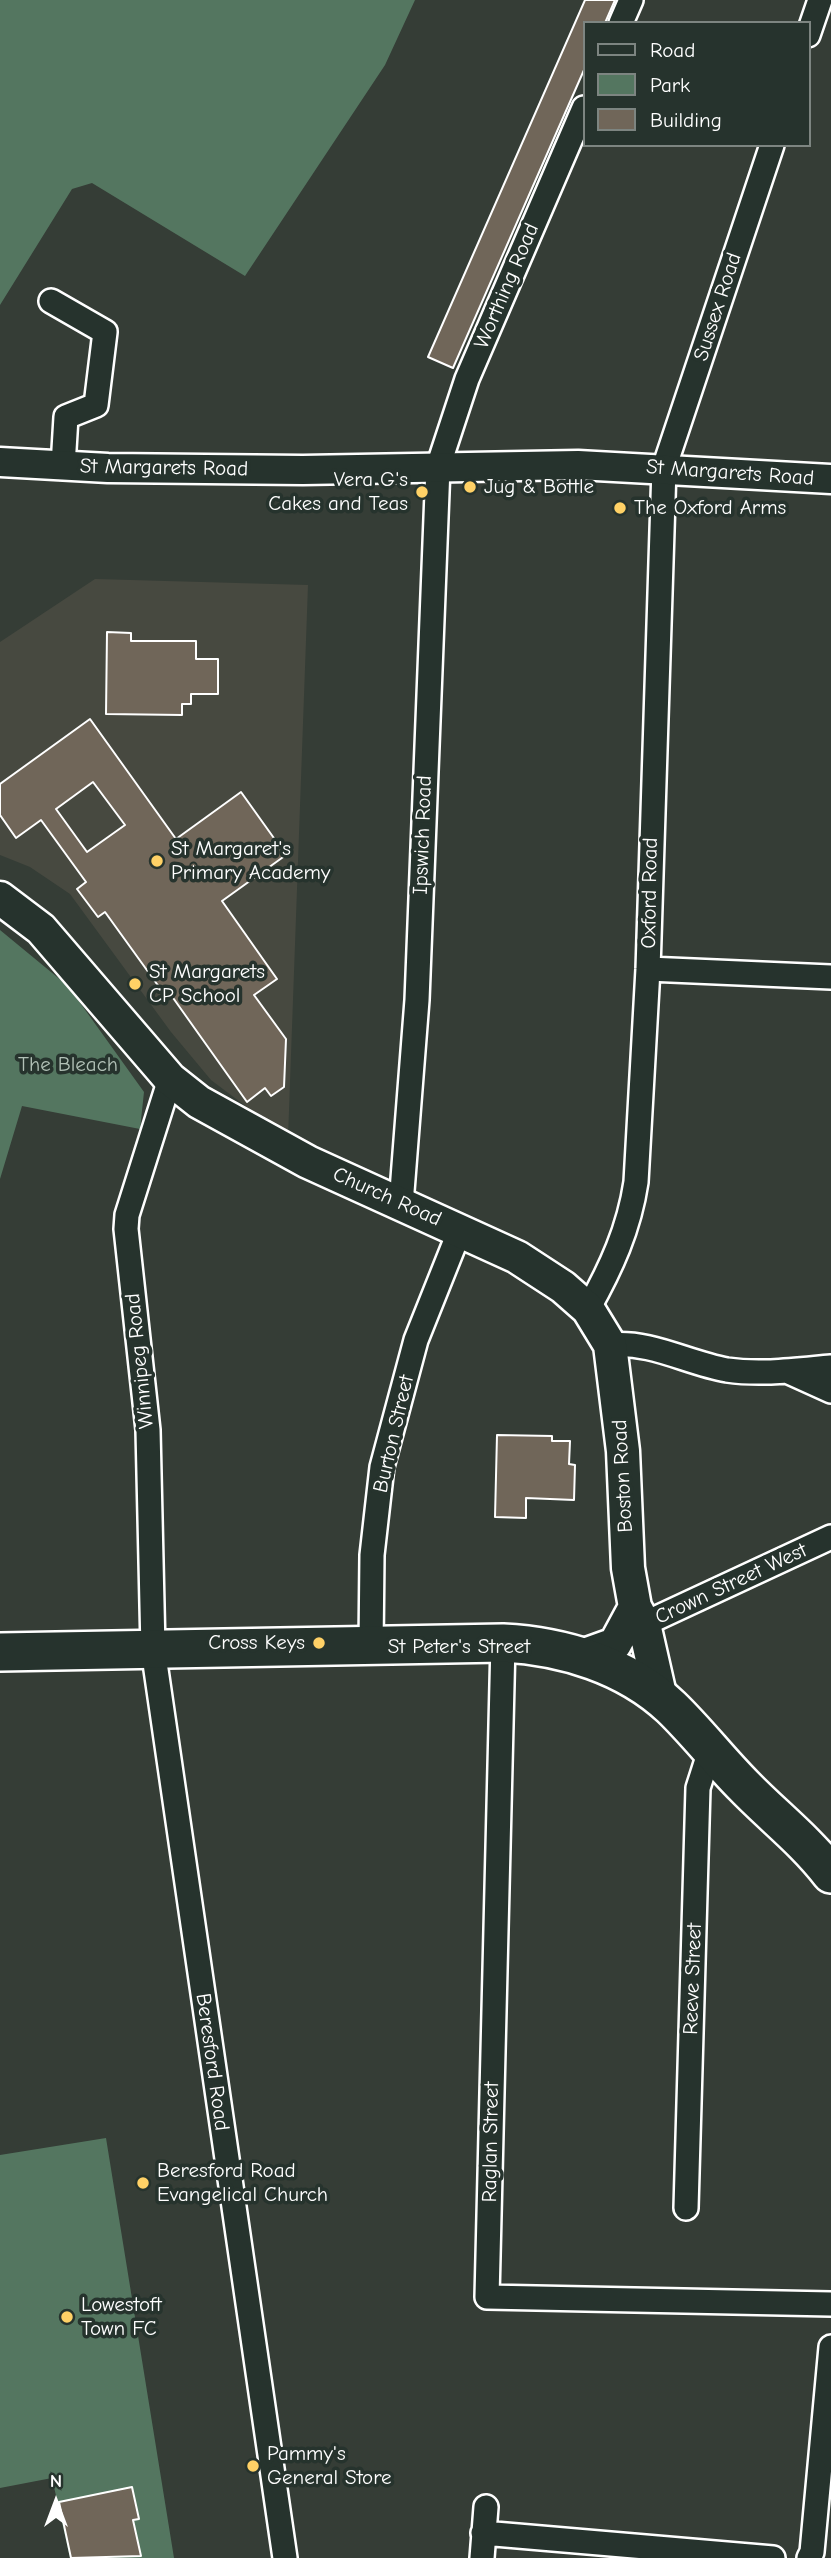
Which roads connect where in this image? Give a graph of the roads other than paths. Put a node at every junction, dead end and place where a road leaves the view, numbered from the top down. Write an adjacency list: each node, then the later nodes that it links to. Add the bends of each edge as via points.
1 (631, 0): 3 (street)
2 (820, 0): 4 (street)
3 (622, 21)
4 (810, 29)
5 (582, 113): 10 (street, Worthing Road, via 467,379)
6 (771, 147): 11 (street, Sussex Road)
7 (51, 301): 9 (street, via 105,332 96,405 66,417)
8 (0, 462): 9 (street, St Margarets Road)
9 (63, 466): 10 (street, St Margarets Road, via 198,470)
10 (438, 467): 11 (street, St Margarets Road); 17 (street, Ipswich Road, via 417,1000)
11 (664, 468): 12 (street, St Margarets Road); 14 (street, Oxford Road)
12 (831, 480)
13 (0, 898): 16 (main road, Church Road, via 41,929)
14 (648, 970): 15 (street); 19 (street, Oxford Road, via 631,1217 611,1268)
15 (831, 977)
16 (170, 1079): 17 (main road, Church Road, via 239,1125); 28 (street, Winnipeg Road, via 126,1229 148,1430)
17 (401, 1204): 18 (main road, Church Road)
18 (460, 1230): 19 (main road, Church Road, via 517,1257); 27 (street, Burton Street, via 416,1340 382,1467 372,1555)
19 (588, 1308): 20 (main road, Church Road)
20 (610, 1345): 22 (street, via 647,1347 726,1370); 25 (main road, Boston Road)
21 (831, 1367): 22 (street)
22 (787, 1371): 23 (street)
23 (831, 1391)
24 (831, 1537): 25 (street, Crown Street West)
25 (636, 1618): 30 (main road, via 615,1644); 31 (main road, Boston Road)
26 (503, 1643): 27 (main road, St Peter's Street); 30 (main road, St Peter's Street); 35 (street, Raglan Street, via 487,2297)
27 (371, 1647): 28 (main road, St Peter's Street)
28 (153, 1649): 29 (main road, St Peter's Street); 39 (street, Beresford Road)
29 (0, 1652)
30 (579, 1657): 31 (main road, St Peter's Street, via 603,1664)
31 (661, 1699): 32 (main road, St Peter's Street)
32 (713, 1754): 33 (main road, St Peter's Street); 34 (street, Reeve Street, via 698,1788)
33 (831, 1874)
34 (686, 2208)
35 (831, 2304)
36 (831, 2347): 42 (street)
37 (486, 2507): 38 (street)
38 (484, 2533): 40 (street); 41 (street)
39 (285, 2558)
40 (482, 2558)
41 (773, 2558)
42 (809, 2558)

